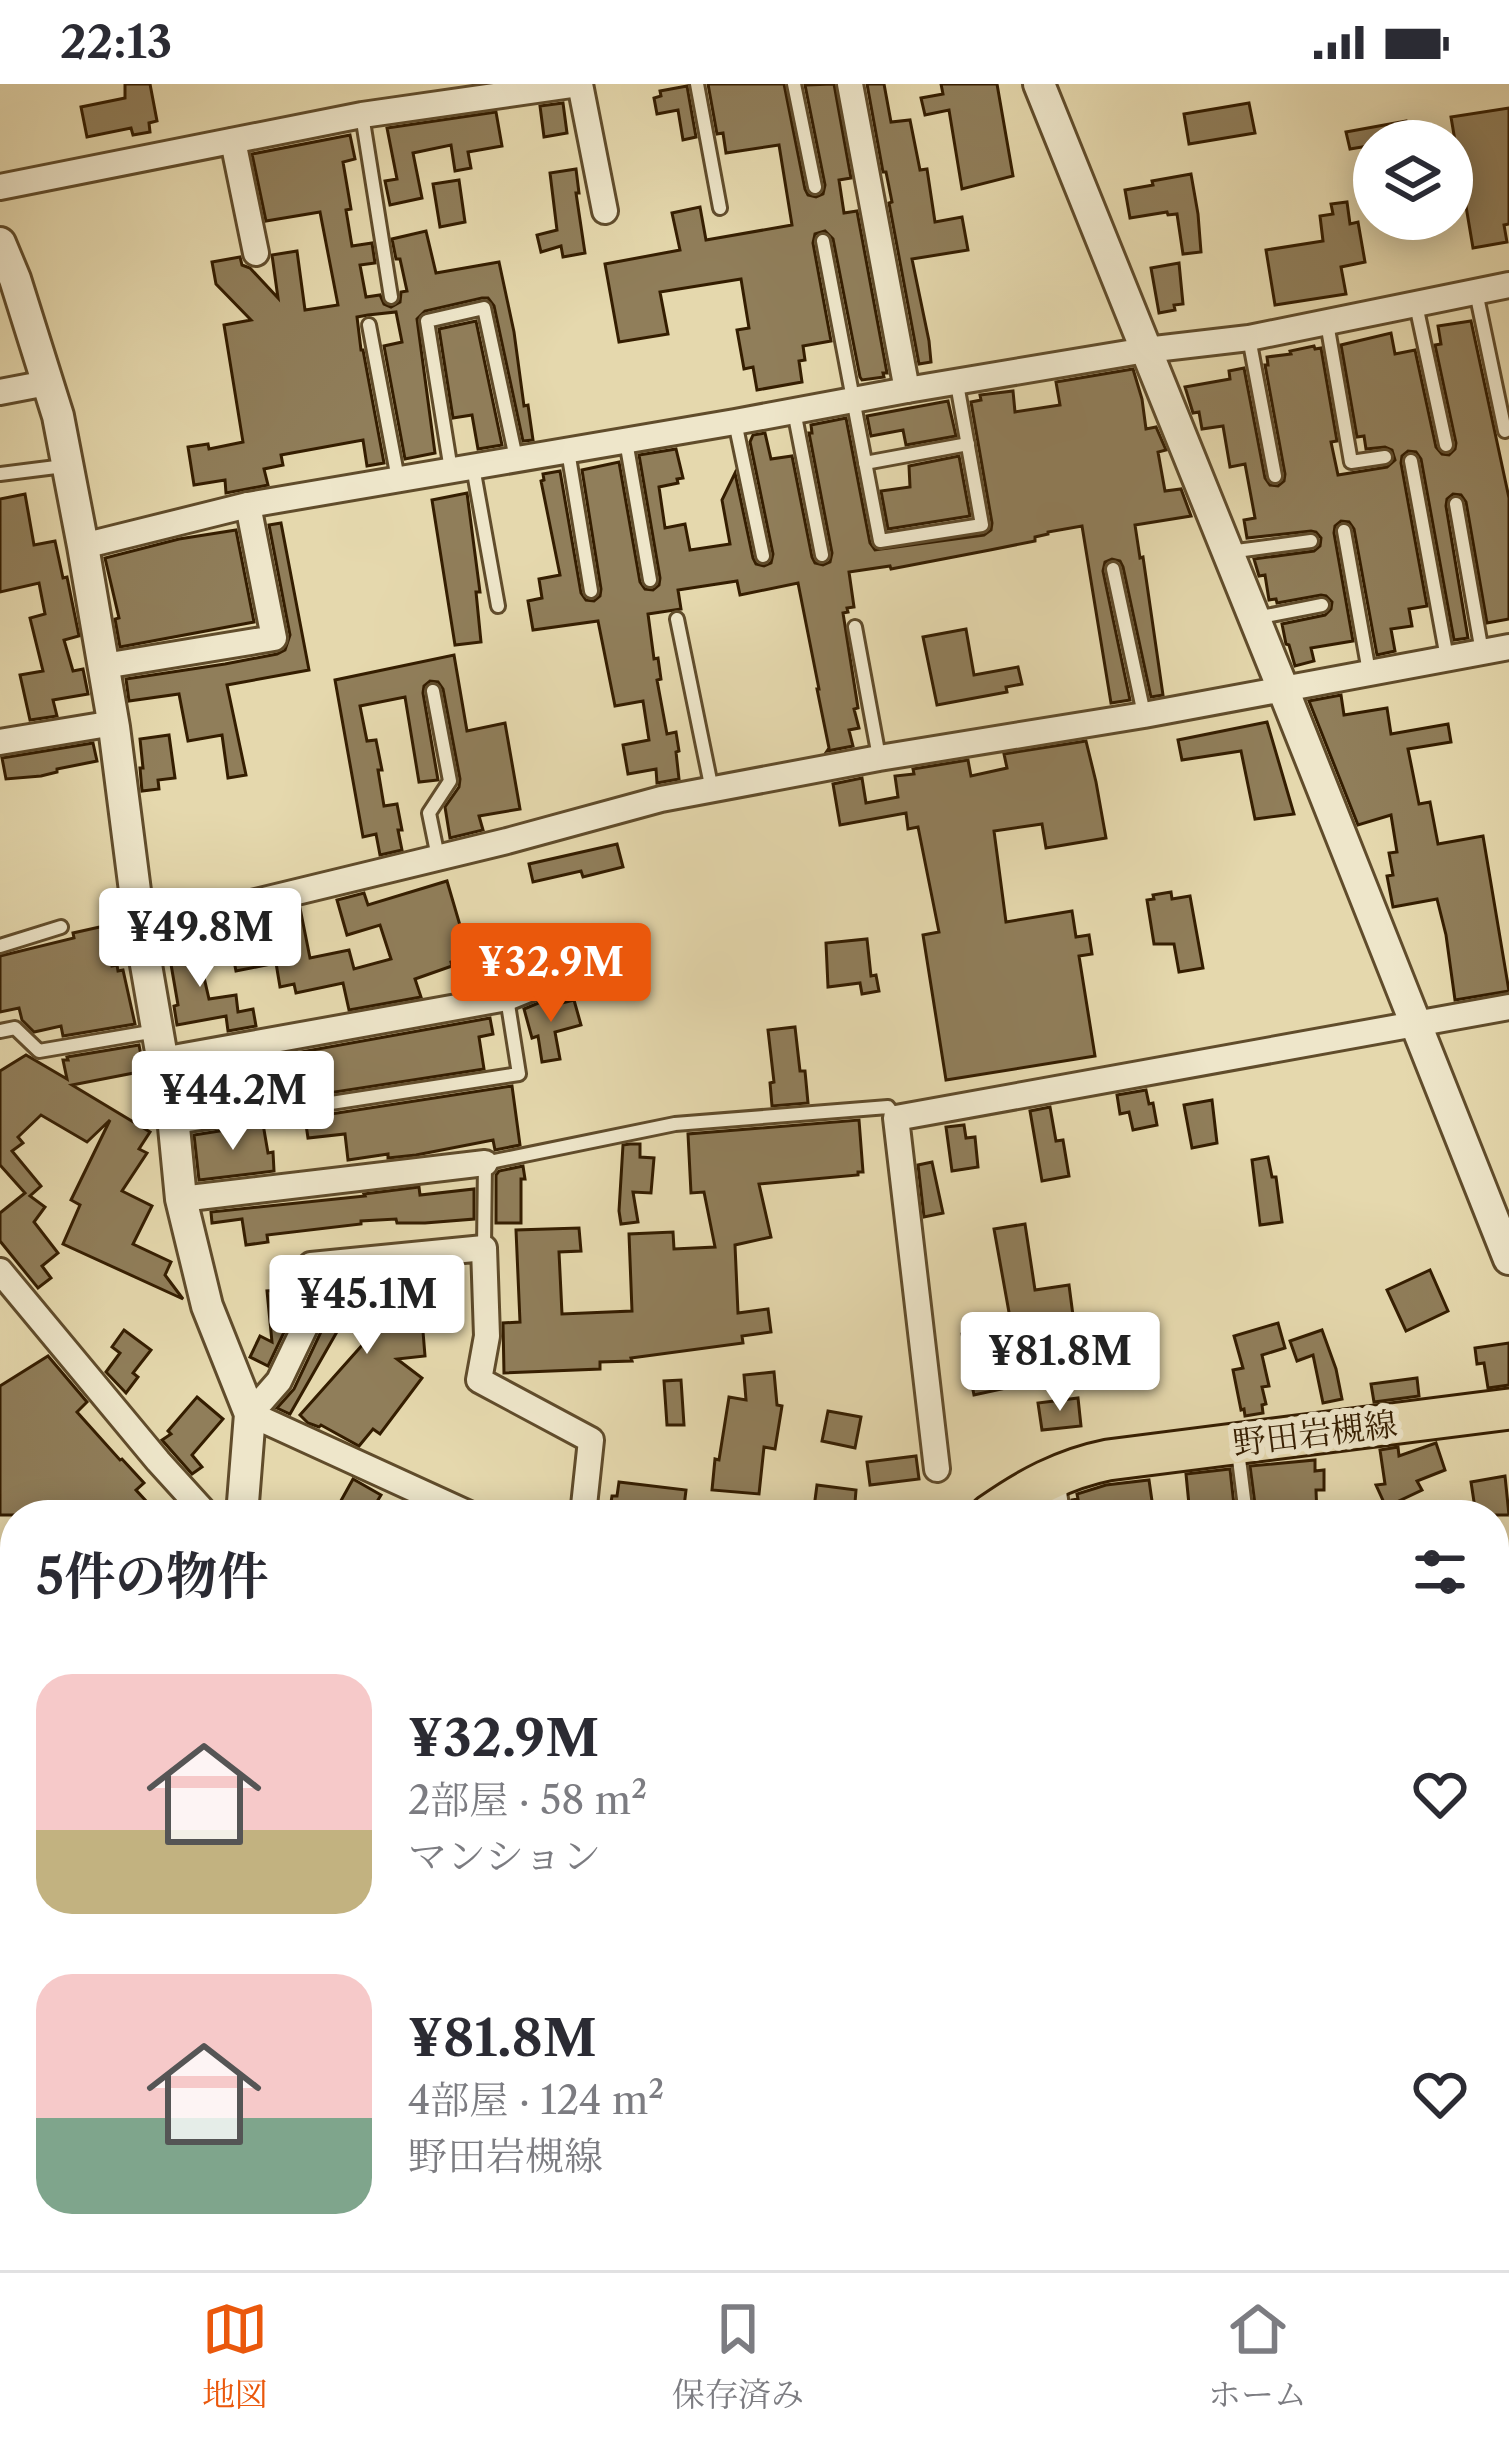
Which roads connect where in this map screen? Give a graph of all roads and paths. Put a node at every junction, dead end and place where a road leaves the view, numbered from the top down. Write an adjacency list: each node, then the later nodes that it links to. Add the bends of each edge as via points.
1 (579, 84): 6 (street); 11 (street)
2 (697, 84): 10 (lane)
3 (794, 84): 9 (lane)
4 (850, 84): 25 (street)
5 (1039, 84): 22 (street)
6 (362, 115): 7 (street); 17 (lane)
7 (233, 141): 8 (street); 14 (street)
8 (0, 187)
9 (815, 188)
10 (720, 208)
11 (605, 211)
12 (823, 241): 27 (lane)
13 (0, 244): 23 (street)
14 (256, 253)
15 (1509, 285): 16 (street)
16 (1476, 292): 18 (street); 30 (lane)
17 (391, 297)
18 (1415, 304): 19 (street); 33 (lane)
19 (1327, 322): 21 (street); 35 (lane, via 1351,462)
20 (369, 325): 43 (lane)
21 (1249, 338): 22 (street); 42 (lane)
22 (1146, 350): 24 (street); 49 (street)
23 (47, 383): 26 (street); 39 (street)
24 (958, 384): 25 (street); 32 (lane)
25 (907, 390): 27 (street)
26 (0, 392)
27 (854, 400): 28 (street); 38 (lane)
28 (794, 411): 29 (street); 50 (lane)
29 (735, 422): 31 (street); 51 (lane)
30 (1505, 431)
31 (626, 441): 34 (street); 53 (lane)
32 (968, 444): 38 (lane); 38 (lane, via 982,524 880,542)
33 (1446, 445)
34 (568, 451): 36 (street); 54 (lane)
35 (1385, 457)
36 (516, 460): 40 (street); 40 (lane, via 484,308 427,321)
37 (1411, 461): 62 (lane)
38 (865, 463)
39 (67, 466): 41 (lane); 48 (street)
40 (462, 469): 43 (street); 56 (lane)
41 (0, 474)
42 (1275, 476)
43 (398, 480): 45 (street)
44 (1456, 504): 61 (lane)
45 (248, 505): 48 (street); 63 (street, via 274,638)
46 (1344, 531): 64 (lane)
47 (1311, 541): 49 (lane)
48 (83, 546): 63 (street)
49 (1228, 552): 57 (street)
50 (822, 555)
51 (763, 556)
52 (1113, 569): 67 (lane)
53 (650, 580)
54 (591, 591)
55 (1322, 605): 57 (lane)
56 (498, 606)
57 (1254, 618): 65 (street)
58 (677, 619): 71 (lane)
59 (855, 627): 70 (lane)
60 (1509, 647): 61 (street)
61 (1482, 652): 62 (street)
62 (1447, 658): 64 (street)
63 (104, 666): 68 (street)
64 (1370, 672): 65 (street)
65 (1283, 689): 67 (street); 79 (street)
66 (433, 692): 72 (lane, via 450,781 429,813)
67 (1144, 715): 70 (street)
68 (114, 723): 69 (street); 74 (street)
69 (0, 742)
70 (879, 758): 71 (street)
71 (712, 791): 72 (street)
72 (438, 858): 74 (street)
73 (62, 927): 75 (lane)
74 (140, 930): 81 (street)
75 (0, 946)
76 (617, 953): 77 (street)
77 (507, 998): 81 (street); 83 (lane, via 519,1074)
78 (1509, 1007): 79 (street)
79 (1417, 1025): 82 (street); 87 (street)
80 (0, 1031): 81 (lane, via 15,1028 39,1051)
81 (160, 1046): 83 (street)
82 (896, 1118): 84 (lane, via 888,1107 675,1124); 92 (street)
83 (174, 1127): 85 (street)
84 (485, 1162): 85 (street); 86 (lane)
85 (181, 1199): 89 (street, via 207,1306)
86 (484, 1248): 89 (street, via 311,1265 314,1308 279,1381); 97 (street, via 487,1336 479,1381 591,1441)
87 (1509, 1259)
88 (1, 1274): 94 (street)
89 (250, 1414): 95 (street); 96 (street)
90 (1498, 1415): 91 (main road, 野田岩槻線)
91 (1237, 1443): 93 (main road, 野田岩槻線, via 1108,1460); 99 (lane)
92 (937, 1468)
93 (1055, 1496): 98 (main road, 野田岩槻線)
94 (193, 1500)
95 (243, 1500)
96 (438, 1500)
97 (585, 1500)
98 (1011, 1500)
99 (1244, 1500)

